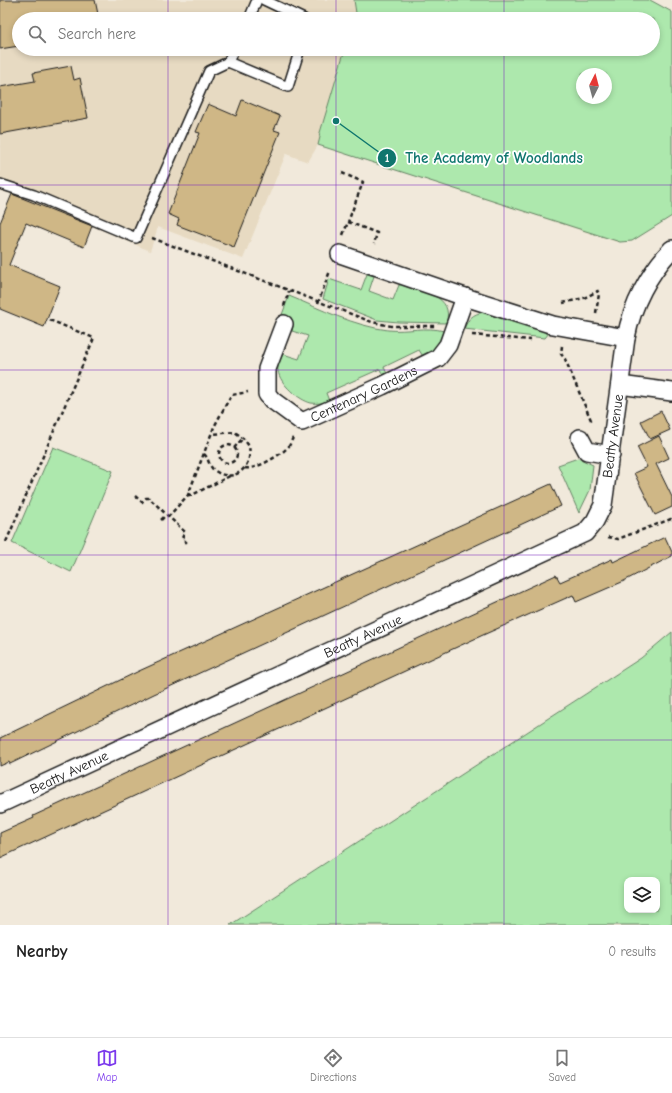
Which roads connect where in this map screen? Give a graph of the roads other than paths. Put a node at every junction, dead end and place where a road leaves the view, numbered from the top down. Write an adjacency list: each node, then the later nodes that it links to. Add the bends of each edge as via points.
1 (257, 0): 3 (lane)
2 (264, 0): 4 (lane)
3 (251, 12)
4 (289, 12)
5 (231, 56): 7 (lane)
6 (298, 56): 7 (lane, via 288,87)
7 (228, 62): 8 (lane, via 209,71 136,238 34,195)
8 (0, 184)
9 (672, 249): 13 (street, Beatty Avenue, via 644,288 634,309)
10 (339, 254): 11 (street)
11 (465, 297): 12 (street, Centenary Gardens, via 446,348 434,361 302,422 268,396 267,369); 13 (street, via 553,325)
12 (284, 324)
13 (626, 338): 14 (street, Beatty Avenue)
14 (620, 385): 15 (street, Beatty Avenue); 17 (street, Beatty Avenue)
15 (672, 392)
16 (580, 438): 17 (street, via 587,451)
17 (611, 455): 18 (street, Beatty Avenue, via 602,508 585,533)
18 (0, 804)

